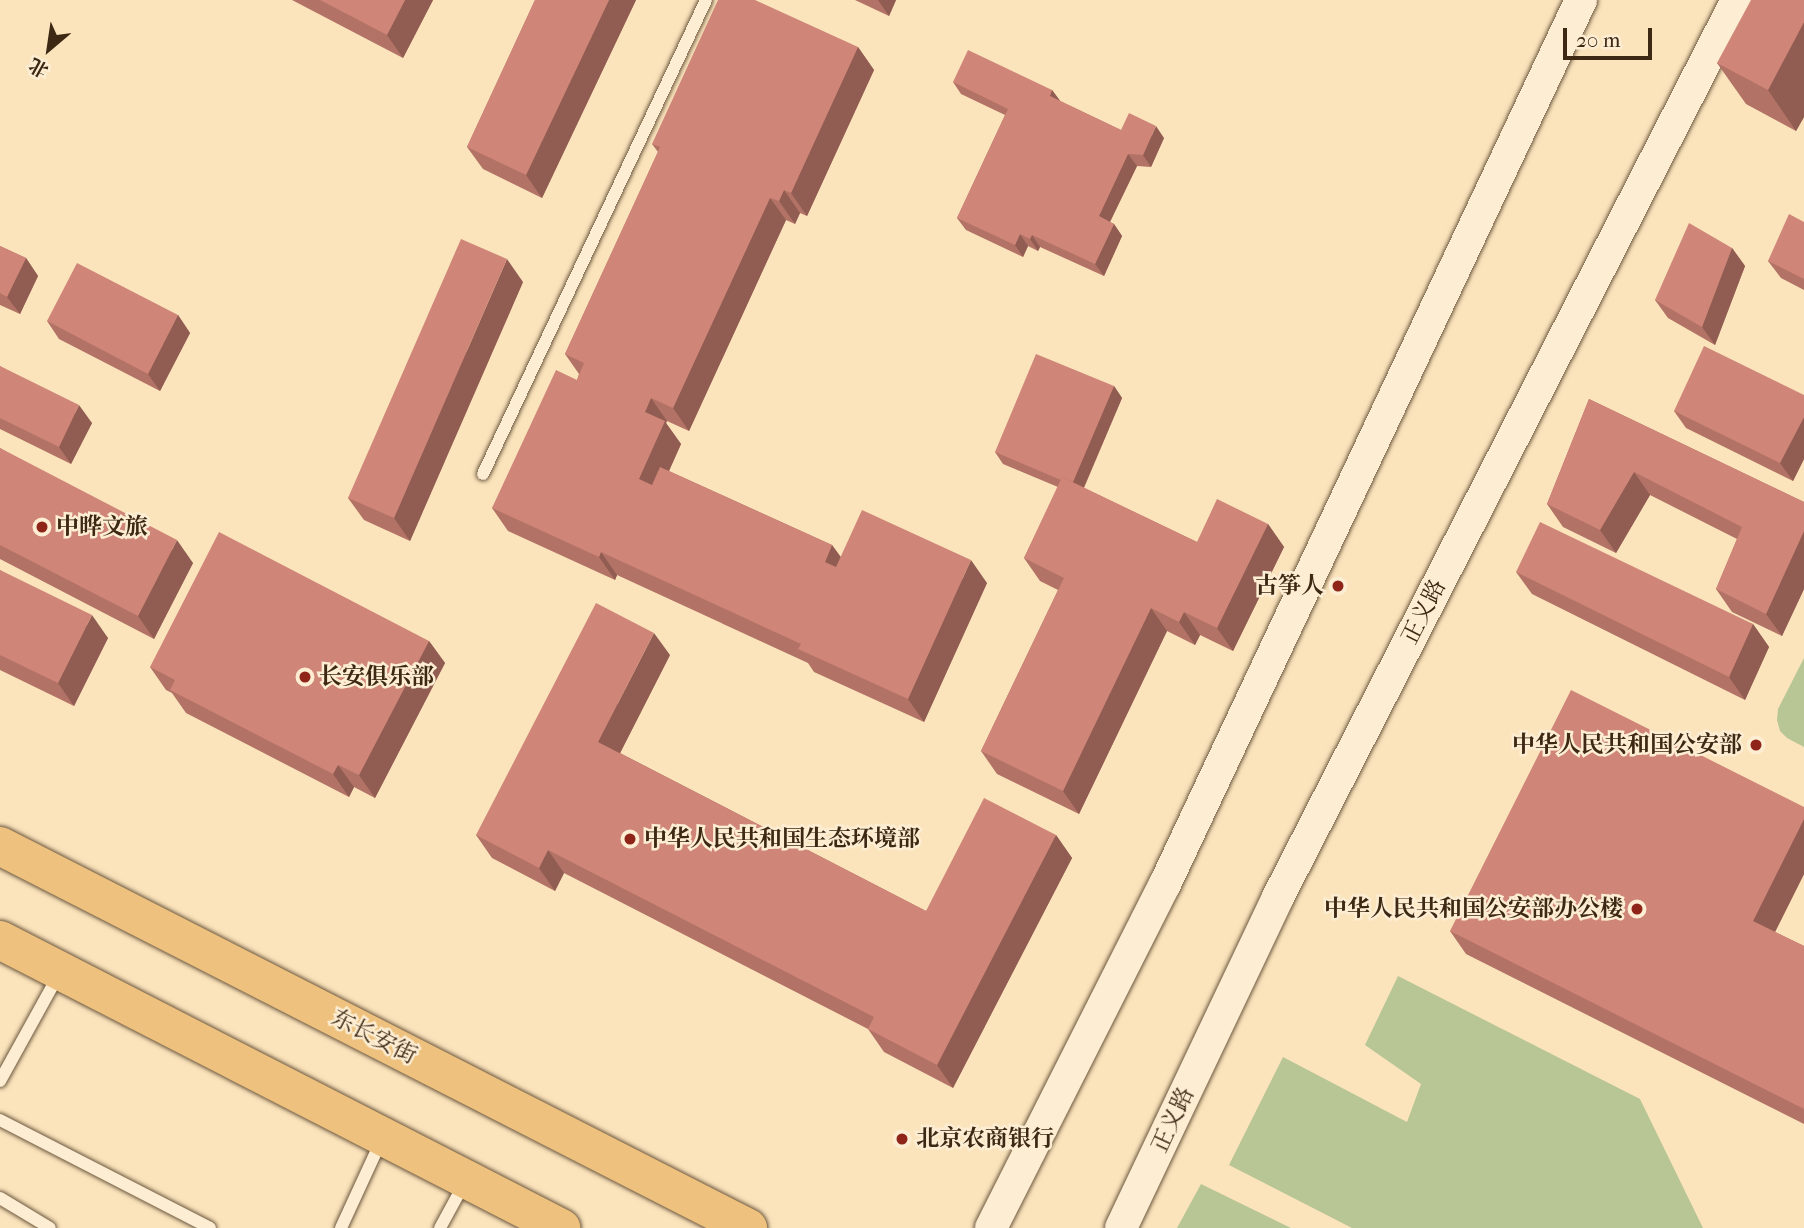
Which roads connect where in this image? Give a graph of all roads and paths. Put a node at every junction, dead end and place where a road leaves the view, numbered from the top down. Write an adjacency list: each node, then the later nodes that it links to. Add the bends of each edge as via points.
1 (706, 0): 4 (lane)
2 (1581, 0): 19 (street, via 1165,884)
3 (1737, 0): 20 (street, 正义路, via 1278,897)
4 (483, 474)
5 (0, 846): 18 (highway, 东长安街)
6 (0, 940): 7 (highway)
7 (61, 971): 8 (lane); 10 (highway)
8 (0, 1081)
9 (0, 1120): 14 (lane)
10 (384, 1135): 11 (highway); 15 (lane)
11 (466, 1179): 16 (lane); 17 (highway)
12 (0, 1198): 13 (lane)
13 (50, 1228)
14 (210, 1228)
15 (341, 1228)
16 (440, 1228)
17 (561, 1228)
18 (748, 1228)
19 (991, 1228)
20 (1121, 1228)

